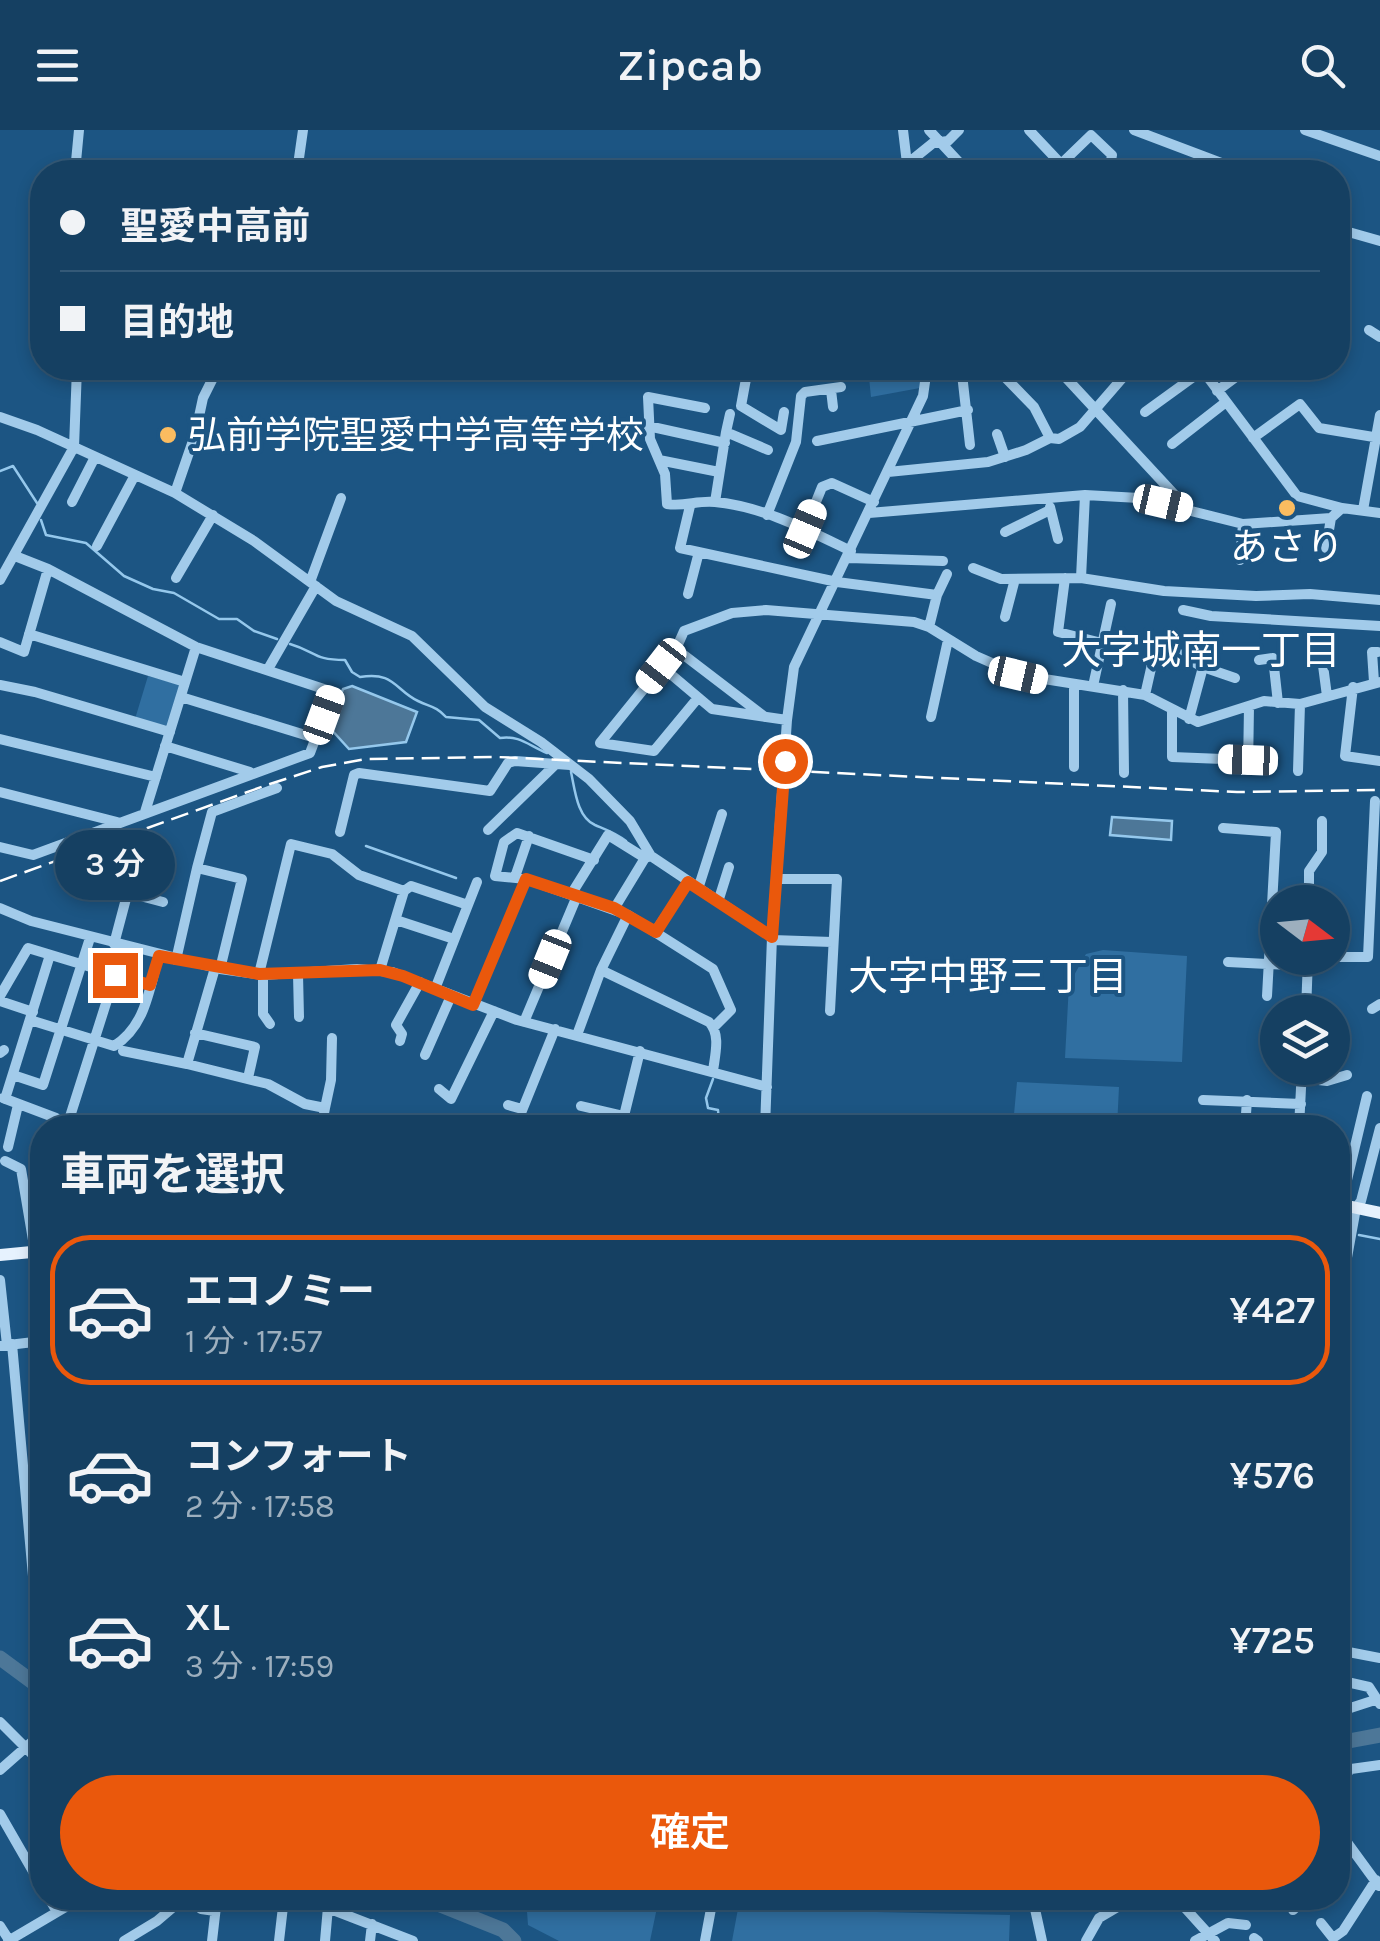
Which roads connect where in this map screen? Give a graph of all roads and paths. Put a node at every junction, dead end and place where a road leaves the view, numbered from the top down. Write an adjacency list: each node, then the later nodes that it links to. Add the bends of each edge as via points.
1 (79, 130): 11 (street)
2 (302, 130): 12 (street)
3 (903, 130): 13 (street)
4 (930, 130): 9 (street)
5 (959, 130): 9 (street)
6 (1030, 130): 16 (street)
7 (1134, 130): 19 (street)
8 (1305, 130): 10 (street)
9 (940, 142): 14 (street); 15 (street)
10 (1380, 156)
11 (75, 160)
12 (298, 160)
13 (906, 160)
14 (915, 160)
15 (957, 160)
16 (1058, 160)
17 (1066, 160): 18 (street, via 1092,135)
18 (1111, 160)
19 (1213, 160)
20 (1350, 232): 21 (street)
21 (1380, 240)
22 (1369, 330): 23 (street)
23 (1380, 337)
24 (77, 380): 56 (street)
25 (212, 380): 64 (street)
26 (746, 380): 41 (street, via 742,406 782,430)
27 (927, 380): 46 (street)
28 (963, 380): 39 (street)
29 (1008, 380): 50 (street, via 1034,407)
30 (1069, 380): 40 (street)
31 (1121, 380): 40 (street)
32 (1187, 380): 42 (street)
33 (1210, 380): 35 (street)
34 (1232, 380): 35 (street)
35 (1217, 391): 36 (street)
36 (1226, 402): 51 (street); 55 (street)
37 (704, 408): 47 (street, via 648,397)
38 (833, 408): 53 (street, via 836,389 800,396)
39 (968, 410): 46 (street); 54 (street)
40 (1098, 410): 50 (street, via 1080,427); 72 (street)
41 (784, 412)
42 (1145, 412)
43 (730, 414): 49 (street)
44 (1380, 414): 52 (street)
45 (0, 416): 56 (street)
46 (913, 419): 53 (street, via 812,445); 62 (street)
47 (648, 426): 49 (street); 60 (street)
48 (997, 434): 59 (street)
49 (726, 437): 57 (street); 61 (street)
50 (1050, 438): 59 (street)
51 (1253, 438): 52 (street, via 1300,404 1319,428); 73 (street, via 1297,496)
52 (1378, 438): 75 (street)
53 (796, 442): 78 (street)
54 (970, 444)
55 (1172, 444)
56 (74, 447): 58 (street); 88 (street)
57 (768, 450)
58 (95, 456): 63 (street); 68 (street)
59 (1006, 458): 62 (street)
60 (659, 460): 61 (street); 70 (street, via 667,504)
61 (719, 472): 69 (street)
62 (888, 472): 71 (street)
63 (136, 475): 64 (street); 84 (street)
64 (175, 493): 77 (street)
65 (1085, 495): 66 (street); 72 (street); 96 (street)
66 (1049, 496): 71 (street); 74 (street)
67 (341, 498): 100 (street)
68 (72, 502)
69 (715, 502): 70 (street); 78 (street)
70 (690, 506): 86 (street, via 680,548)
71 (872, 508): 81 (street, via 832,482 822,487); 87 (street)
72 (1187, 508): 80 (street)
73 (1342, 508): 75 (street); 79 (street)
74 (1050, 510): 82 (street); 83 (street)
75 (1363, 510): 76 (street)
76 (1380, 513)
77 (213, 515): 94 (street); 100 (street)
78 (767, 515): 81 (street)
79 (1332, 518): 80 (street); 85 (street)
80 (1243, 524): 89 (street)
81 (805, 529): 87 (street)
82 (1005, 532)
83 (1058, 539)
84 (97, 546)
85 (1326, 548)
86 (700, 552): 99 (street); 101 (street)
87 (850, 555): 90 (street); 99 (street)
88 (15, 556): 92 (street); 98 (street)
89 (1240, 560)
90 (943, 562)
91 (973, 568): 97 (street)
92 (48, 569): 110 (street); 114 (street)
93 (946, 574): 102 (street)
94 (176, 578)
95 (1065, 578): 96 (street); 97 (street); 113 (street, via 1058,632)
96 (1081, 578): 103 (street, via 1164,591)
97 (1015, 579): 107 (street)
98 (0, 580)
99 (838, 582): 102 (street); 106 (street)
100 (313, 584): 121 (street); 148 (street, via 412,636 485,708)
101 (688, 594)
102 (937, 595): 109 (street)
103 (1380, 600)
104 (1111, 604): 113 (street)
105 (1182, 610): 108 (street)
106 (821, 616): 109 (street); 115 (street, via 732,613 684,631); 141 (street, via 794,668)
107 (1005, 617)
108 (1380, 626)
109 (929, 627): 111 (street)
110 (29, 634): 112 (street, via 24,652); 123 (street)
111 (948, 640): 126 (street, via 1018,675); 139 (street)
112 (0, 642)
113 (1102, 643): 127 (street)
114 (196, 646): 121 (street); 123 (street)
115 (676, 649): 119 (street); 138 (street)
116 (1321, 650): 132 (street)
117 (1378, 652): 124 (street, via 1372,652)
118 (1260, 660): 134 (street, via 1272,658)
119 (661, 666): 133 (street); 133 (street, via 600,743 654,751)
120 (1203, 667): 122 (street); 130 (street, via 1158,642); 140 (street)
121 (268, 669): 143 (street, via 333,692)
122 (1235, 678)
123 (185, 682): 131 (street)
124 (1377, 682): 128 (street)
125 (0, 684): 142 (street)
126 (1074, 685): 127 (street); 149 (street)
127 (1093, 686): 129 (street)
128 (1353, 687): 132 (street); 146 (street, via 1344,756)
129 (1123, 690): 130 (street); 152 (street)
130 (1145, 695): 137 (street)
131 (180, 696): 142 (street); 143 (street)
132 (1326, 696): 135 (street)
133 (697, 699): 138 (street, via 712,709)
134 (1278, 702): 135 (street); 136 (street)
135 (1300, 704): 150 (street)
136 (1249, 706): 137 (street, via 1248,765 1172,757); 140 (street)
137 (1172, 710): 140 (street)
138 (765, 717): 141 (street)
139 (931, 717)
140 (1189, 719)
141 (787, 720): 172 (street)
142 (170, 732): 145 (street)
143 (316, 738): 151 (street, via 310,752)
144 (0, 739): 153 (street)
145 (165, 746): 151 (street); 153 (street)
146 (1380, 761)
147 (555, 765): 148 (street); 162 (street); 163 (street, via 508,763 490,791 359,773)
148 (571, 765): 167 (street, via 616,805)
149 (1074, 767)
150 (1298, 771)
151 (251, 772): 157 (street)
152 (1124, 773)
153 (156, 778): 157 (street)
154 (277, 788): 170 (street, via 212,812)
155 (0, 792): 160 (street)
156 (1375, 801): 196 (street, via 1368,957)
157 (146, 812): 160 (street)
158 (722, 814): 177 (street)
159 (1322, 820): 176 (street, via 1322,852 1309,871)
160 (118, 822): 166 (street, via 33,855)
161 (1223, 828): 175 (street, via 1276,832)
162 (488, 830)
163 (340, 832)
164 (530, 836): 168 (street); 171 (street); 171 (street, via 517,833 504,842 495,876)
165 (140, 846): 179 (street)
166 (0, 847)
167 (648, 857): 168 (street, via 608,835); 177 (street); 185 (street)
168 (594, 860): 180 (street)
169 (728, 867): 182 (street)
170 (197, 868): 197 (street); 201 (street, via 242,879)
171 (520, 878): 180 (street); 212 (street)
172 (776, 879): 191 (street); 192 (street, via 836,879)
173 (87, 882): 179 (street)
174 (477, 882): 183 (street)
175 (1274, 885)
176 (1309, 885)
177 (693, 886): 182 (street); 188 (street)
178 (404, 891): 183 (street, via 411,886); 187 (street); 204 (street, via 358,875 332,854 291,844)
179 (127, 892): 181 (street); 193 (street)
180 (574, 895): 185 (street); 217 (street)
181 (164, 902)
182 (718, 902): 191 (street)
183 (468, 905): 190 (street)
184 (0, 908): 189 (street)
185 (614, 908): 186 (street)
186 (628, 915): 188 (street); 203 (street)
187 (396, 920): 190 (street); 202 (street)
188 (656, 932): 219 (street, via 713,969 731,1010)
189 (90, 938): 193 (street); 199 (street)
190 (454, 939): 209 (street)
191 (772, 939): 192 (street); 235 (street)
192 (832, 942): 214 (street)
193 (114, 944): 195 (street)
194 (50, 955): 199 (street); 211 (street, via 28,948); 215 (street)
195 (159, 956): 197 (street); 208 (street)
196 (1350, 957)
197 (176, 960): 201 (street)
198 (1228, 962): 200 (street)
199 (82, 964): 206 (street); 220 (street)
200 (1260, 964)
201 (218, 969): 204 (street); 222 (street)
202 (380, 970): 205 (street); 207 (street)
203 (601, 970): 219 (street); 223 (street)
204 (261, 974): 205 (street); 218 (street, via 263,1014)
205 (298, 974): 216 (street)
206 (115, 975): 208 (street); 225 (street)
207 (420, 982): 209 (street); 226 (street, via 396,1024)
208 (150, 985): 225 (street, via 128,1037 114,1046)
209 (435, 988): 210 (street)
210 (451, 996): 212 (street); 229 (street)
211 (0, 998): 215 (street)
212 (473, 1005): 213 (street)
213 (494, 1011): 217 (street); 236 (street, via 452,1099)
214 (830, 1011)
215 (31, 1016): 220 (street); 232 (street)
216 (299, 1017)
217 (524, 1022): 221 (street)
218 (270, 1024)
219 (714, 1027): 231 (street)
220 (60, 1030): 225 (street); 232 (street, via 43,1085)
221 (555, 1030): 223 (street); 246 (street)
222 (195, 1034): 230 (street); 233 (street, via 255,1047)
223 (578, 1035): 227 (street)
224 (332, 1038): 245 (street)
225 (93, 1040): 248 (street)
226 (400, 1041)
227 (640, 1050): 231 (street); 252 (street)
228 (124, 1051): 230 (street)
229 (425, 1055)
230 (186, 1064): 233 (street)
231 (712, 1071): 235 (street)
232 (13, 1075): 238 (street)
233 (248, 1078): 245 (street)
234 (1302, 1085): 241 (street)
235 (767, 1086): 253 (street)
236 (439, 1089)
237 (1367, 1096): 259 (street)
238 (3, 1098): 242 (street)
239 (1204, 1100): 240 (street)
240 (1247, 1100): 241 (street); 254 (street)
241 (1301, 1104): 255 (street)
242 (18, 1105): 247 (street); 257 (street)
243 (508, 1106): 246 (street)
244 (581, 1106): 251 (street)
245 (325, 1108): 249 (street)
246 (522, 1109): 250 (street)
247 (47, 1115)
248 (72, 1115)
249 (324, 1115)
250 (520, 1115)
251 (604, 1115)
252 (624, 1115)
253 (766, 1115)
254 (1246, 1115)
255 (1300, 1115)
256 (1380, 1128): 261 (street)
257 (8, 1146)
258 (5, 1162): 262 (street, via 21,1169)
259 (1350, 1162)
260 (1350, 1207): 261 (main road)
261 (1356, 1208): 263 (main road); 264 (street)
262 (30, 1210)
263 (1380, 1212)
264 (1350, 1241)
265 (30, 1252): 266 (main road)
266 (0, 1255)
267 (0, 1280): 268 (street)
268 (7, 1345): 269 (street)
269 (30, 1553)
270 (1350, 1652): 271 (street)
271 (1380, 1658)
272 (1350, 1683): 273 (street, via 1369,1687)
273 (1378, 1702): 274 (street)
274 (1350, 1709)
275 (0, 1722): 277 (street)
276 (30, 1742): 277 (street)
277 (24, 1746): 278 (street); 280 (street)
278 (30, 1752)
279 (1380, 1765): 281 (street)
280 (0, 1770)
281 (1350, 1771)
282 (0, 1814): 284 (street)
283 (1350, 1851): 285 (street)
284 (30, 1865)
285 (1378, 1884): 297 (street, via 1333,1938)
286 (60, 1910): 296 (street)
287 (172, 1910): 303 (street)
288 (215, 1910): 304 (street)
289 (283, 1910): 305 (street)
290 (328, 1910): 306 (street)
291 (336, 1910): 298 (street)
292 (711, 1910): 309 (street)
293 (1035, 1910): 310 (street)
294 (1112, 1910): 311 (street)
295 (1192, 1910): 301 (street)
296 (57, 1912): 302 (street)
297 (1320, 1923)
298 (372, 1924): 307 (street); 308 (street)
299 (1246, 1925): 301 (street, via 1228,1924)
300 (0, 1926): 302 (street)
301 (1213, 1936): 312 (street)
302 (8, 1941)
303 (124, 1941)
304 (212, 1941)
305 (279, 1941)
306 (324, 1941)
307 (370, 1941)
308 (413, 1941)
309 (705, 1941)
310 (1042, 1941)
311 (1086, 1941)
312 (1195, 1941)

